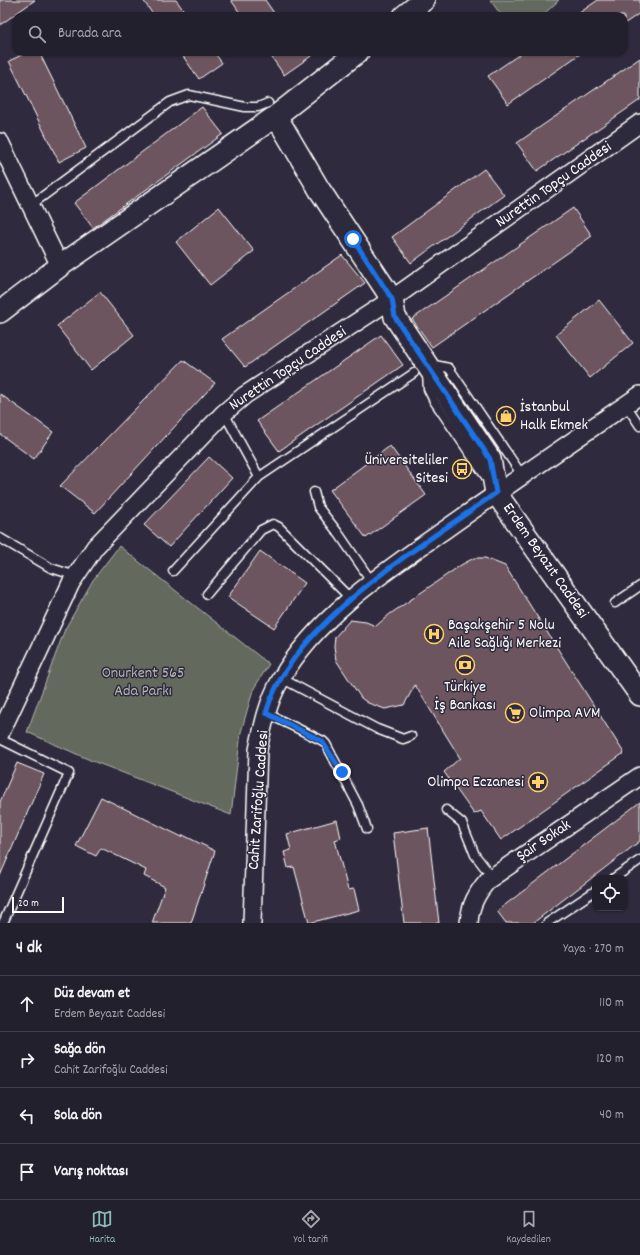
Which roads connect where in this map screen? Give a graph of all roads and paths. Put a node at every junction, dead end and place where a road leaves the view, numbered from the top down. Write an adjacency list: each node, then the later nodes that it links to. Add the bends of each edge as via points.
1 (424, 0): 2 (street)
2 (409, 12)
3 (352, 56): 4 (street)
4 (272, 109): 7 (lane, via 245,107 189,95 170,102); 8 (street); 9 (street, Erdem Beyazıt Caddesi, via 319,189)
5 (640, 123): 9 (street, Nurettin Topçu Caddesi)
6 (0, 142): 7 (street)
7 (31, 205): 8 (street)
8 (60, 266): 10 (street)
9 (392, 299): 11 (street, Erdem Beyazıt Caddesi, via 395,317); 14 (street, Nurettin Topçu Caddesi, via 245,395)
10 (0, 312)
11 (420, 368): 16 (lane, via 449,368); 17 (lane); 19 (street, Erdem Beyazıt Caddesi, via 490,459)
12 (640, 395): 13 (street, Cahit Zarifoğlu Caddesi)
13 (626, 405): 15 (lane); 16 (street, Cahit Zarifoğlu Caddesi)
14 (224, 413): 17 (lane); 22 (street, Nurettin Topçu Caddesi, via 95,547)
15 (640, 426)
16 (522, 476): 19 (street, Cahit Zarifoğlu Caddesi)
17 (259, 477): 21 (lane)
18 (314, 492): 23 (lane, via 318,507)
19 (496, 493): 23 (street, Cahit Zarifoğlu Caddesi); 29 (street, Erdem Beyazıt Caddesi)
20 (0, 538): 22 (lane, via 51,568)
21 (174, 571)
22 (76, 576): 31 (street, Nurettin Topçu Caddesi)
23 (372, 582): 26 (street, Cahit Zarifoğlu Caddesi)
24 (640, 586): 27 (lane)
25 (207, 594): 26 (lane, via 261,530 273,524)
26 (351, 599): 28 (street, Cahit Zarifoğlu Caddesi, via 333,615)
27 (615, 603)
28 (281, 678): 30 (street, Cahit Zarifoğlu Caddesi); 32 (lane, via 377,729 403,739)
29 (640, 695)
30 (266, 713): 36 (lane, via 326,744 358,805); 42 (street, Cahit Zarifoğlu Caddesi, via 258,750)
31 (0, 734)
32 (411, 736)
33 (0, 739): 41 (lane, via 69,773)
34 (640, 776): 39 (street, Şair Sokak)
35 (446, 810): 39 (lane, via 462,823 475,855)
36 (367, 829)
37 (640, 860): 38 (lane)
38 (618, 875)
39 (492, 877): 43 (street, Şair Sokak, via 476,895 469,913)
40 (592, 893): 44 (lane)
41 (3, 923)
42 (252, 923)
43 (469, 923)
44 (547, 923)

